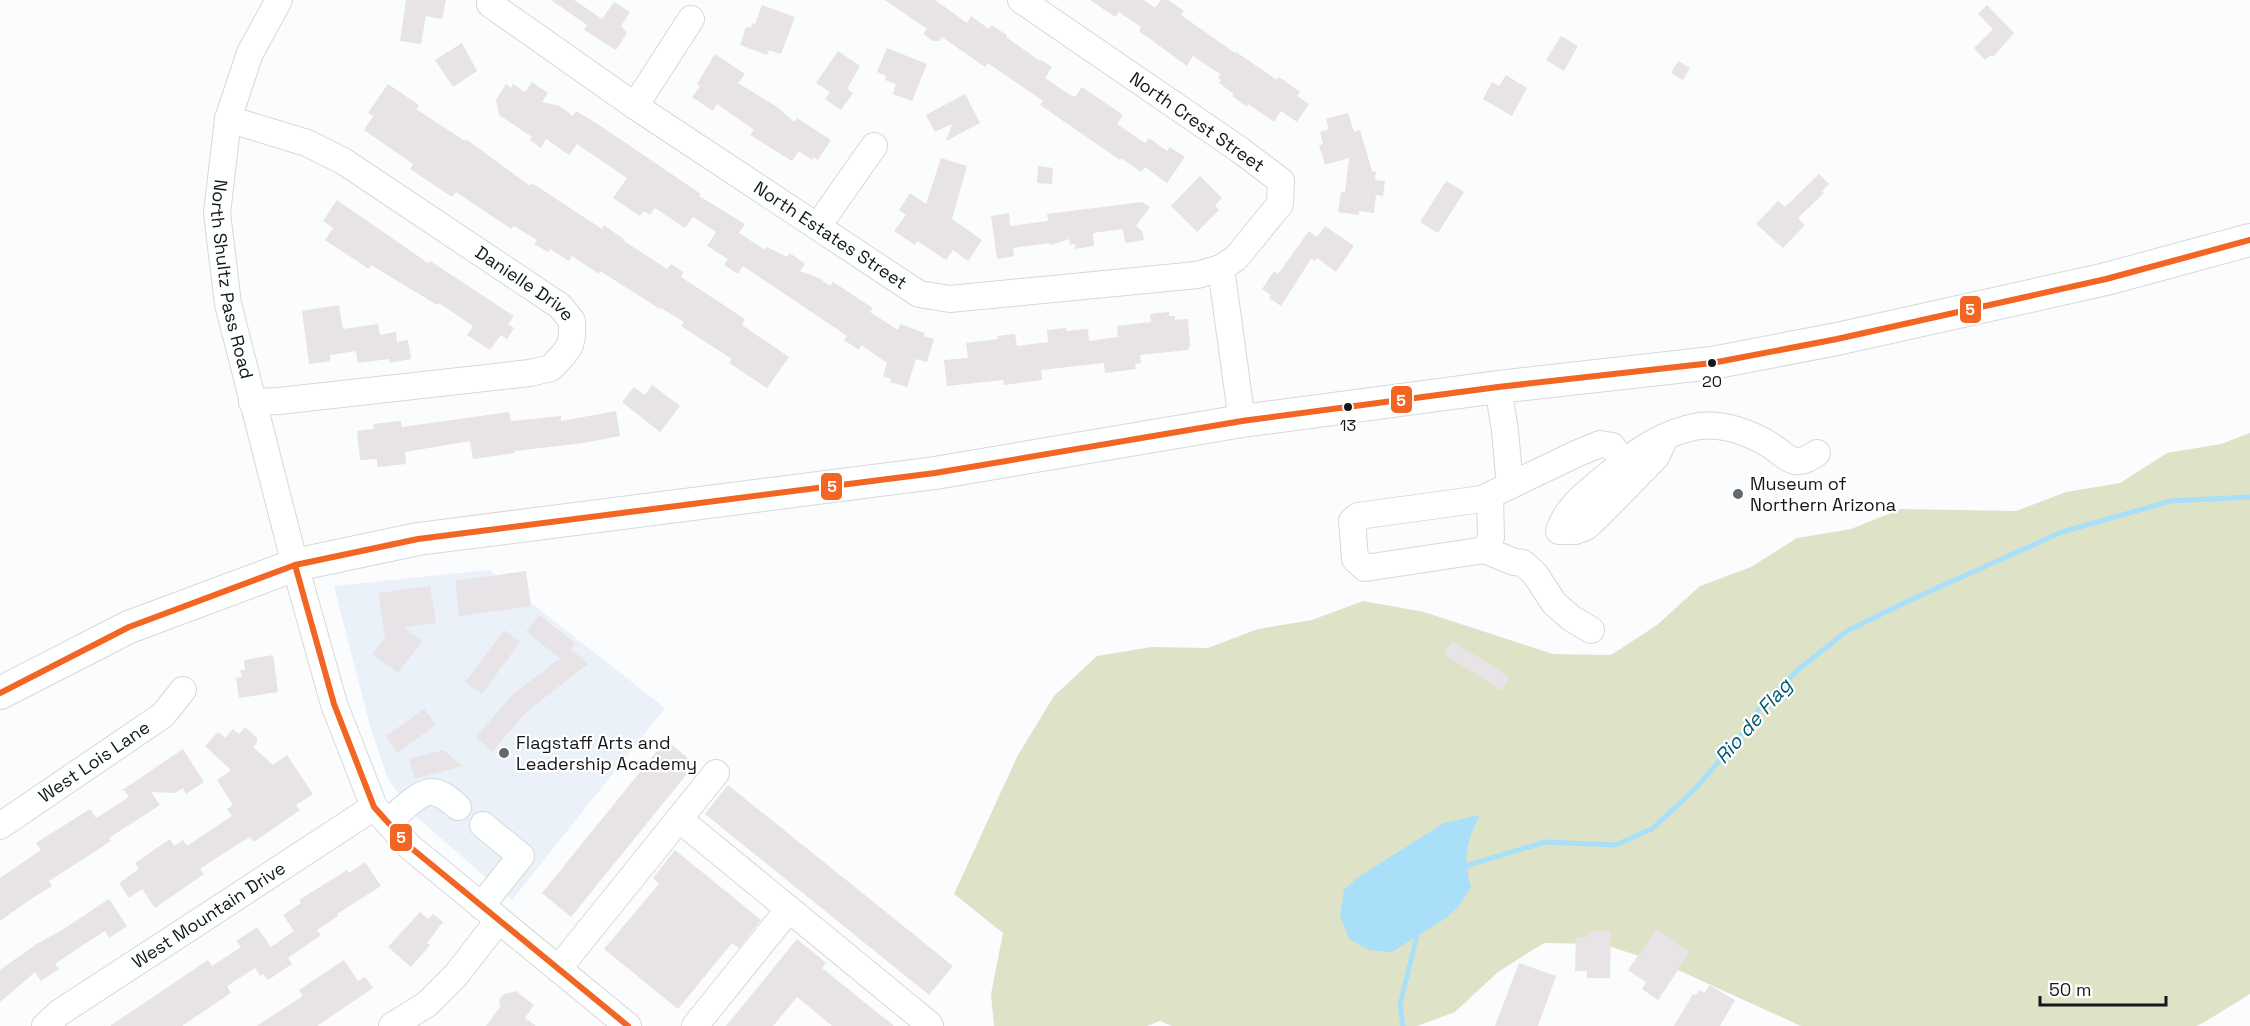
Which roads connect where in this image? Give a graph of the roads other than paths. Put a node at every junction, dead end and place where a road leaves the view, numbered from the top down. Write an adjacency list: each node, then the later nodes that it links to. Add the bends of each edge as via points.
1 (279, 0): 6 (street, North Shultz Pass Road, via 250,53)
2 (1021, 0): 10 (street, North Crest Street, via 1281,181 1280,204 1236,258)
3 (491, 2): 5 (street, North Estates Street)
4 (691, 19): 5 (street)
5 (635, 106): 8 (street, North Estates Street)
6 (228, 119): 12 (street, North Shultz Pass Road, via 217,213 228,304); 12 (street, Danielle Drive, via 308,143 343,161 560,306 572,321 572,336 564,354 551,368)
7 (874, 146): 8 (street)
8 (818, 226): 10 (street, North Estates Street, via 919,294 950,299 1197,275)
9 (2250, 240): 11 (main road, via 2106,279 1827,341 1712,363)
10 (1221, 268): 13 (street)
11 (1498, 387): 13 (main road); 15 (street, via 1505,431)
12 (252, 402): 17 (street, North Shultz Pass Road)
13 (1242, 421): 17 (main road, via 935,473 418,539)
14 (1817, 453): 15 (street, via 1794,461 1755,437 1732,428 1710,426 1665,438 1656,457 1629,470 1612,446 1600,444)
15 (1500, 491): 16 (street); 16 (street, via 1482,499 1358,516 1352,521 1355,559 1365,568)
16 (1485, 550): 18 (street, via 1522,563 1535,574 1554,603)
17 (295, 565): 20 (main road, via 129,627); 23 (street, North Shultz Pass Road, via 334,704)
18 (1591, 630)
19 (183, 690): 26 (street, West Lois Lane, via 163,716)
20 (0, 693)
21 (716, 773): 24 (street)
22 (458, 807): 23 (street, West Mountain Drive, via 430,791)
23 (381, 815): 28 (street, North Shultz Pass Road, via 410,847); 30 (street, West Mountain Drive, via 59,1013)
24 (679, 819): 27 (street); 29 (street)
25 (483, 825): 28 (street, via 521,856)
26 (0, 826)
27 (789, 909): 33 (street); 34 (street)
28 (489, 914): 29 (street, North Shultz Pass Road); 31 (street, via 456,975 427,1004)
29 (558, 969): 32 (street, North Shultz Pass Road)
30 (45, 1026)
31 (392, 1026)
32 (628, 1026)
33 (695, 1026)
34 (930, 1026)

